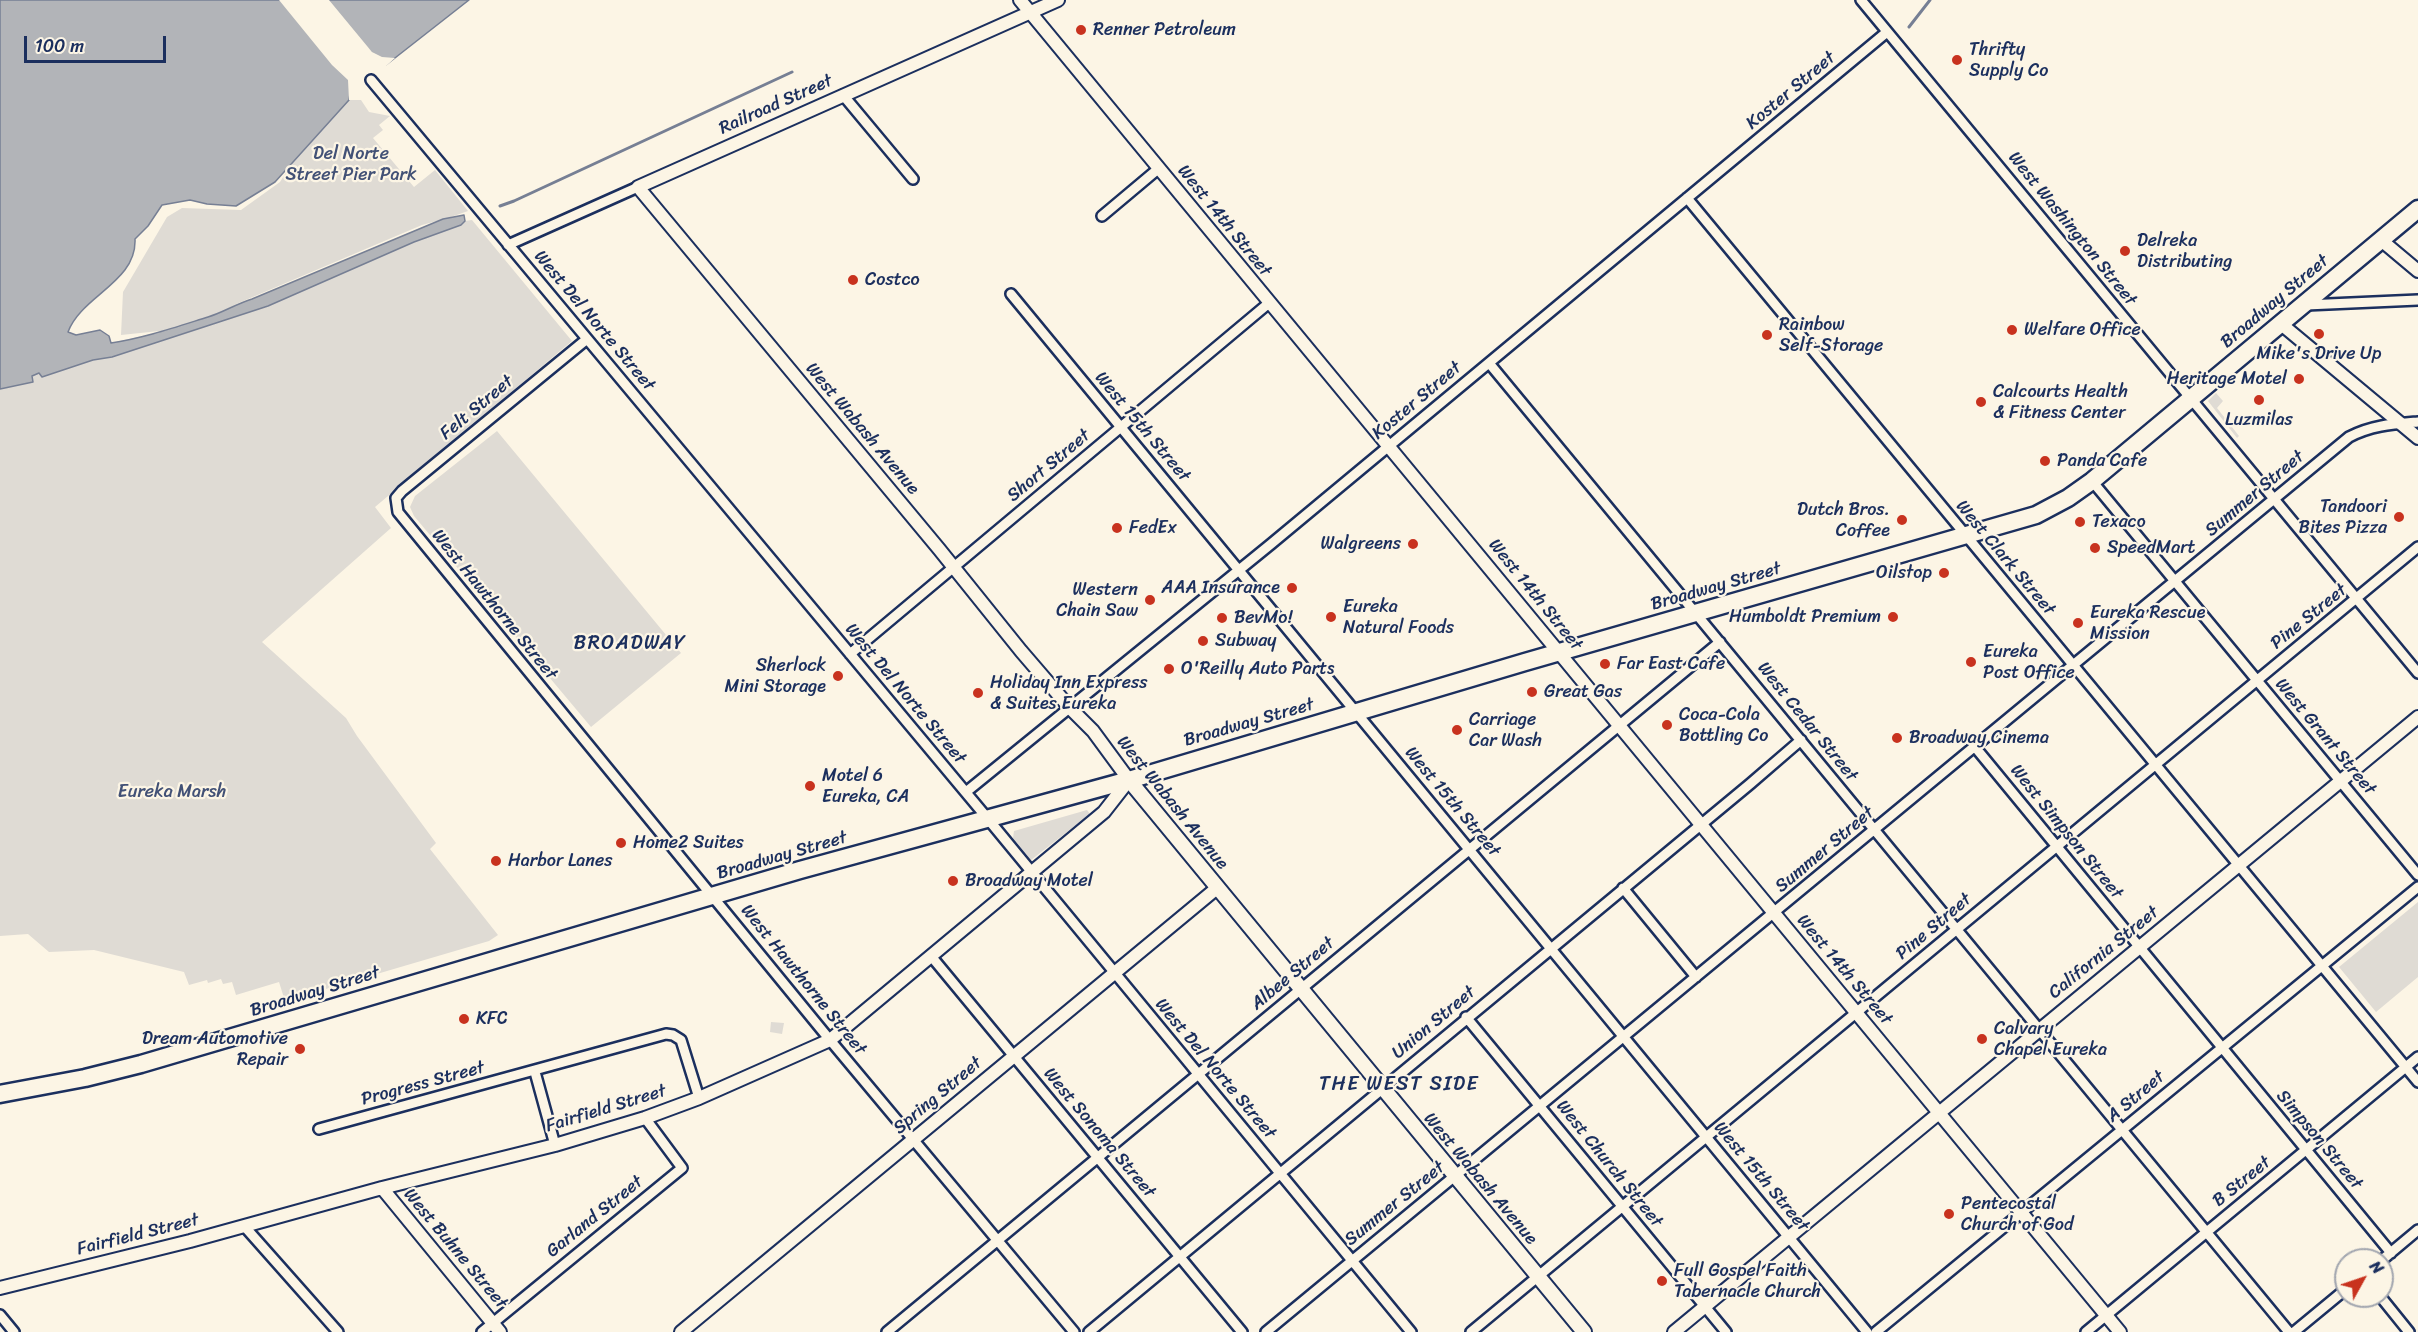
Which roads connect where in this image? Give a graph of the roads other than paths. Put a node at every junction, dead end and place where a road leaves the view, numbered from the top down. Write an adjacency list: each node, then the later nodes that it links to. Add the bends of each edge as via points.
1 (1020, 0): 4 (street, West 14th Street)
2 (1058, 0): 4 (street, Railroad Street)
3 (1861, 0): 5 (street, West Washington Street)
4 (1029, 13): 7 (street, Railroad Street); 8 (street, West 14th Street)
5 (1887, 32): 11 (street, Koster Street); 24 (street, West Washington Street)
6 (371, 81): 15 (street, West Del Norte Street)
7 (843, 95): 9 (street); 10 (street, Railroad Street)
8 (1158, 169): 13 (street); 19 (street, West 14th Street)
9 (913, 179)
10 (638, 188): 15 (street, Railroad Street); 35 (street, West Wabash Avenue)
11 (1687, 198): 23 (street, Koster Street); 33 (street, West Clark Street)
12 (2418, 209): 14 (highway, Broadway Street)
13 (1102, 216)
14 (2381, 240): 16 (street); 20 (highway, Broadway Street)
15 (508, 245): 22 (street, West Del Norte Street)
16 (2418, 271)
17 (1011, 294): 27 (street, West 15th Street)
18 (2418, 300): 20 (street)
19 (1269, 303): 27 (street, Short Street); 29 (street, West 14th Street)
20 (2301, 306): 21 (highway, Broadway Street)
21 (2280, 323): 24 (highway, Broadway Street); 26 (street)
22 (587, 339): 32 (street, Felt Street, via 402,491 396,498); 42 (street, West Del Norte Street)
23 (1489, 363): 29 (street, Koster Street); 39 (street, West Cedar Street)
24 (2190, 398): 30 (highway, Broadway Street); 31 (street, West Washington Street)
25 (2418, 422): 26 (street, Summer Street)
26 (2401, 424): 28 (street); 31 (street, Summer Street, via 2372,427 2349,437)
27 (1121, 428): 35 (street, Short Street); 36 (street, West 15th Street)
28 (2418, 438)
29 (1389, 447): 36 (street, Koster Street); 41 (street, West 14th Street)
30 (2092, 481): 33 (highway, Broadway Street, via 2036,515); 37 (street, West Grant Street)
31 (2274, 499): 37 (street, Summer Street); 38 (street, West Washington Street)
32 (396, 507): 67 (street, West Hawthorne Street)
33 (1965, 536): 39 (highway, Broadway Street); 43 (street, West Clark Street)
34 (2418, 547): 38 (street, Pine Street)
35 (953, 568): 42 (street, Short Street); 46 (street, West Wabash Avenue)
36 (1238, 570): 46 (street, Koster Street); 47 (street, West 15th Street)
37 (2175, 582): 43 (street, Summer Street); 45 (street, West Grant Street)
38 (2357, 599): 44 (street, West Washington Street); 45 (street, Pine Street)
39 (1697, 613): 40 (street, West Cedar Street); 41 (highway, Broadway Street)
40 (1720, 642): 49 (street, Albee Street); 50 (street, West Cedar Street)
41 (1558, 652): 47 (highway, Broadway Street); 49 (street, West 14th Street)
42 (850, 654): 55 (street, West Del Norte Street)
43 (2074, 666): 51 (street, Summer Street); 52 (street, West Clark Street)
44 (2418, 673)
45 (2257, 680): 52 (street, Pine Street); 54 (street, West Grant Street)
46 (1070, 708): 53 (street, West Wabash Avenue, via 1093,731); 55 (street, Koster Street)
47 (1355, 712): 53 (highway, Broadway Street); 60 (street, West 15th Street)
48 (2418, 717): 54 (street, California Street)
49 (1620, 725): 57 (street, West 14th Street); 60 (street, Albee Street)
50 (1801, 740): 57 (street, Union Street); 58 (street, West Cedar Street)
51 (1975, 747): 58 (street, Summer Street); 59 (street, West Simpson Street)
52 (2156, 764): 59 (street, Pine Street); 61 (street, West Clark Street)
53 (1129, 780): 56 (highway, Broadway Street); 62 (street, Fairfield Street, via 1104,812); 65 (main road, West Wabash Avenue)
54 (2341, 782): 61 (street, California Street); 63 (street, West Grant Street)
55 (966, 792): 56 (street, West Del Norte Street)
56 (988, 819): 62 (street, West Del Norte Street); 67 (highway, Broadway Street)
57 (1700, 824): 66 (street, Union Street); 68 (street, West 14th Street)
58 (1875, 830): 68 (street, Summer Street); 69 (street, West Cedar Street)
59 (2057, 847): 69 (street, Pine Street); 71 (street, West Simpson Street)
60 (1469, 849): 70 (street, West 15th Street); 76 (street, Albee Street)
61 (2239, 865): 71 (street, California Street); 73 (street, West Clark Street)
62 (1030, 872): 72 (street, Fairfield Street); 74 (street, West Del Norte Street)
63 (2418, 875)
64 (2418, 887): 73 (street, A Street)
65 (1217, 888): 74 (street, Spring Street); 76 (main road, West Wabash Avenue)
66 (1623, 888): 70 (street, Union Street); 75 (street)
67 (714, 897): 81 (street, West Hawthorne Street); 90 (highway, Broadway Street, via 141,1064)
68 (1773, 914): 75 (street, Summer Street); 77 (street, West 14th Street)
69 (1957, 929): 77 (street, Pine Street); 79 (street, West Cedar Street)
70 (1550, 948): 78 (street, Union Street); 80 (street, West 15th Street)
71 (2140, 948): 79 (street, California Street); 82 (street, West Simpson Street)
72 (931, 956): 81 (street, Fairfield Street); 83 (street, West Sonoma Street)
73 (2322, 966): 82 (street, A Street); 85 (street, West Clark Street)
74 (1114, 973): 83 (street, Spring Street); 87 (street, West Del Norte Street)
75 (1696, 977): 80 (street, Summer Street)
76 (1300, 989): 87 (street, Albee Street); 89 (main road, West Wabash Avenue)
77 (1856, 1013): 93 (street, West 14th Street); 97 (street, Pine Street)
78 (1466, 1017): 89 (street, Union Street); 92 (street, West Church Street)
79 (2040, 1029): 93 (street, California Street); 96 (street, West Cedar Street)
80 (1624, 1037): 92 (street, Summer Street); 97 (street, West 15th Street)
81 (830, 1040): 91 (street, Fairfield Street); 98 (street, West Hawthorne Street)
82 (2222, 1049): 96 (street, A Street); 100 (street, Simpson Street)
83 (1013, 1056): 98 (street, Spring Street); 101 (street, West Sonoma Street)
84 (2418, 1057): 85 (street, B Street)
85 (2406, 1067): 88 (street, West Clark Street); 100 (street, B Street)
86 (535, 1072): 91 (street, Progress Street, via 666,1034 674,1035 681,1040); 95 (street, Progress Street); 99 (street)
87 (1198, 1074): 101 (street, Albee Street); 102 (street, West Del Norte Street)
88 (2418, 1082)
89 (1382, 1089): 102 (street, Union Street); 103 (main road, West Wabash Avenue)
90 (0, 1094)
91 (699, 1098): 94 (street, Fairfield Street)
92 (1540, 1106): 103 (street, Summer Street); 105 (street, West Church Street)
93 (1939, 1113): 106 (street, West 14th Street); 110 (street, California Street)
94 (645, 1118): 99 (street, Fairfield Street); 123 (street, Garland Street, via 682,1168)
95 (319, 1129)
96 (2123, 1130): 106 (street, A Street); 109 (street, West Cedar Street)
97 (1707, 1137): 105 (street, Pine Street); 110 (street, West 15th Street)
98 (914, 1140): 111 (street, West Hawthorne Street); 127 (street, Spring Street)
99 (555, 1145): 104 (street, Fairfield Street)
100 (2307, 1151): 109 (street, B Street); 112 (street, Simpson Street)
101 (1097, 1157): 111 (street, Albee Street); 114 (street, West Sonoma Street)
102 (1280, 1174): 114 (street, Union Street); 115 (street, West Del Norte Street)
103 (1455, 1176): 115 (street, Summer Street); 116 (main road, West Wabash Avenue)
104 (382, 1188): 107 (street, Fairfield Street); 123 (street, West Buhne Street)
105 (1623, 1207): 116 (street, Pine Street); 119 (street, West Church Street)
106 (2021, 1214): 122 (street, West 14th Street); 139 (street, A Street)
107 (245, 1227): 117 (street, Fairfield Street); 125 (street)
108 (2418, 1230): 113 (street)
109 (2206, 1232): 122 (street, B Street); 142 (street, West Cedar Street)
110 (1789, 1237): 119 (street, California Street); 138 (street, West 15th Street)
111 (997, 1241): 128 (street, Albee Street); 129 (street, West Hawthorne Street)
112 (2388, 1248)
113 (2394, 1250)
114 (1180, 1257): 130 (street, Union Street); 131 (street, West Sonoma Street)
115 (1352, 1261): 132 (street, Summer Street); 133 (street, West Del Norte Street)
116 (1538, 1277): 134 (street, Pine Street); 135 (main road, West Wabash Avenue)
117 (0, 1288)
118 (2334, 1300): 143 (street)
119 (1705, 1306): 136 (street, California Street); 137 (street, West Church Street)
120 (2390, 1308): 144 (street)
121 (0, 1315): 124 (street)
122 (2106, 1315): 140 (street, B Street); 141 (street, West 14th Street)
123 (497, 1328): 126 (street, Garland Street)
124 (14, 1332)
125 (338, 1332)
126 (482, 1332)
127 (681, 1332)
128 (887, 1332)
129 (1074, 1332)
130 (1089, 1332)
131 (1242, 1332)
132 (1266, 1332)
133 (1411, 1332)
134 (1471, 1332)
135 (1584, 1332)
136 (1674, 1332)
137 (1726, 1332)
138 (1867, 1332)
139 (1876, 1332)
140 (2086, 1332)
141 (2120, 1332)
142 (2289, 1332)
143 (2294, 1332)
144 (2409, 1332)

